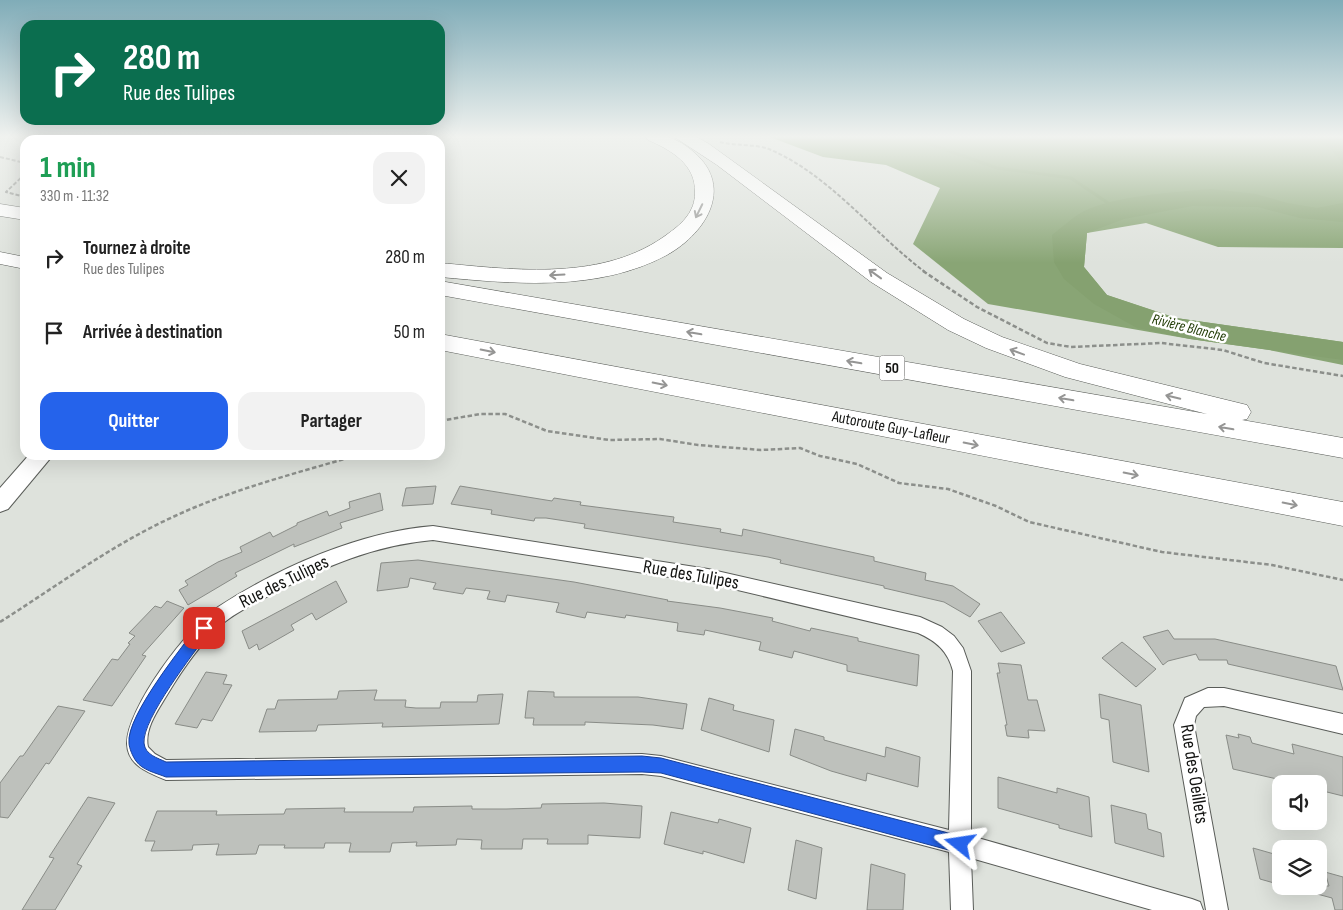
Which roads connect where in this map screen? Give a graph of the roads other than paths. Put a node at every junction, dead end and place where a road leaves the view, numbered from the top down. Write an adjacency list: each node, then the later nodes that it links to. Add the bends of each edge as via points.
1 (702, 178): 7 (highway, one-way to 7, via 704,202 696,218 670,244 630,262 577,274 511,275)
2 (746, 178): 12 (highway, one-way to 2, via 1094,376 1045,362 981,337 905,295)
3 (0, 210): 4 (highway)
4 (20, 213)
5 (0, 258): 6 (highway)
6 (20, 262)
7 (445, 270)
8 (0, 277): 9 (highway)
9 (20, 279)
10 (445, 289): 13 (highway, 50, one-way to 10)
11 (445, 343): 18 (highway, Autoroute Guy-Lafleur, one-way to 18)
12 (1343, 440)
13 (1343, 448)
14 (32, 460): 16 (main road)
15 (38, 460): 17 (main road)
16 (0, 492)
17 (0, 503)
18 (1343, 514)
19 (1343, 724): 23 (street, Rue des Oeillets, via 1224,697 1211,696 1191,704 1184,725)
20 (960, 844): 20 (street, Rue des Tulipes, via 962,671 954,648 944,637 920,625 708,576 433,534 402,535 351,550 288,578 215,618 194,640 161,688 145,716 136,743 146,761 166,770 661,766); 21 (street, Rue des Tulipes); 22 (street)
21 (962, 910)
22 (1192, 910)
23 (1217, 910)

